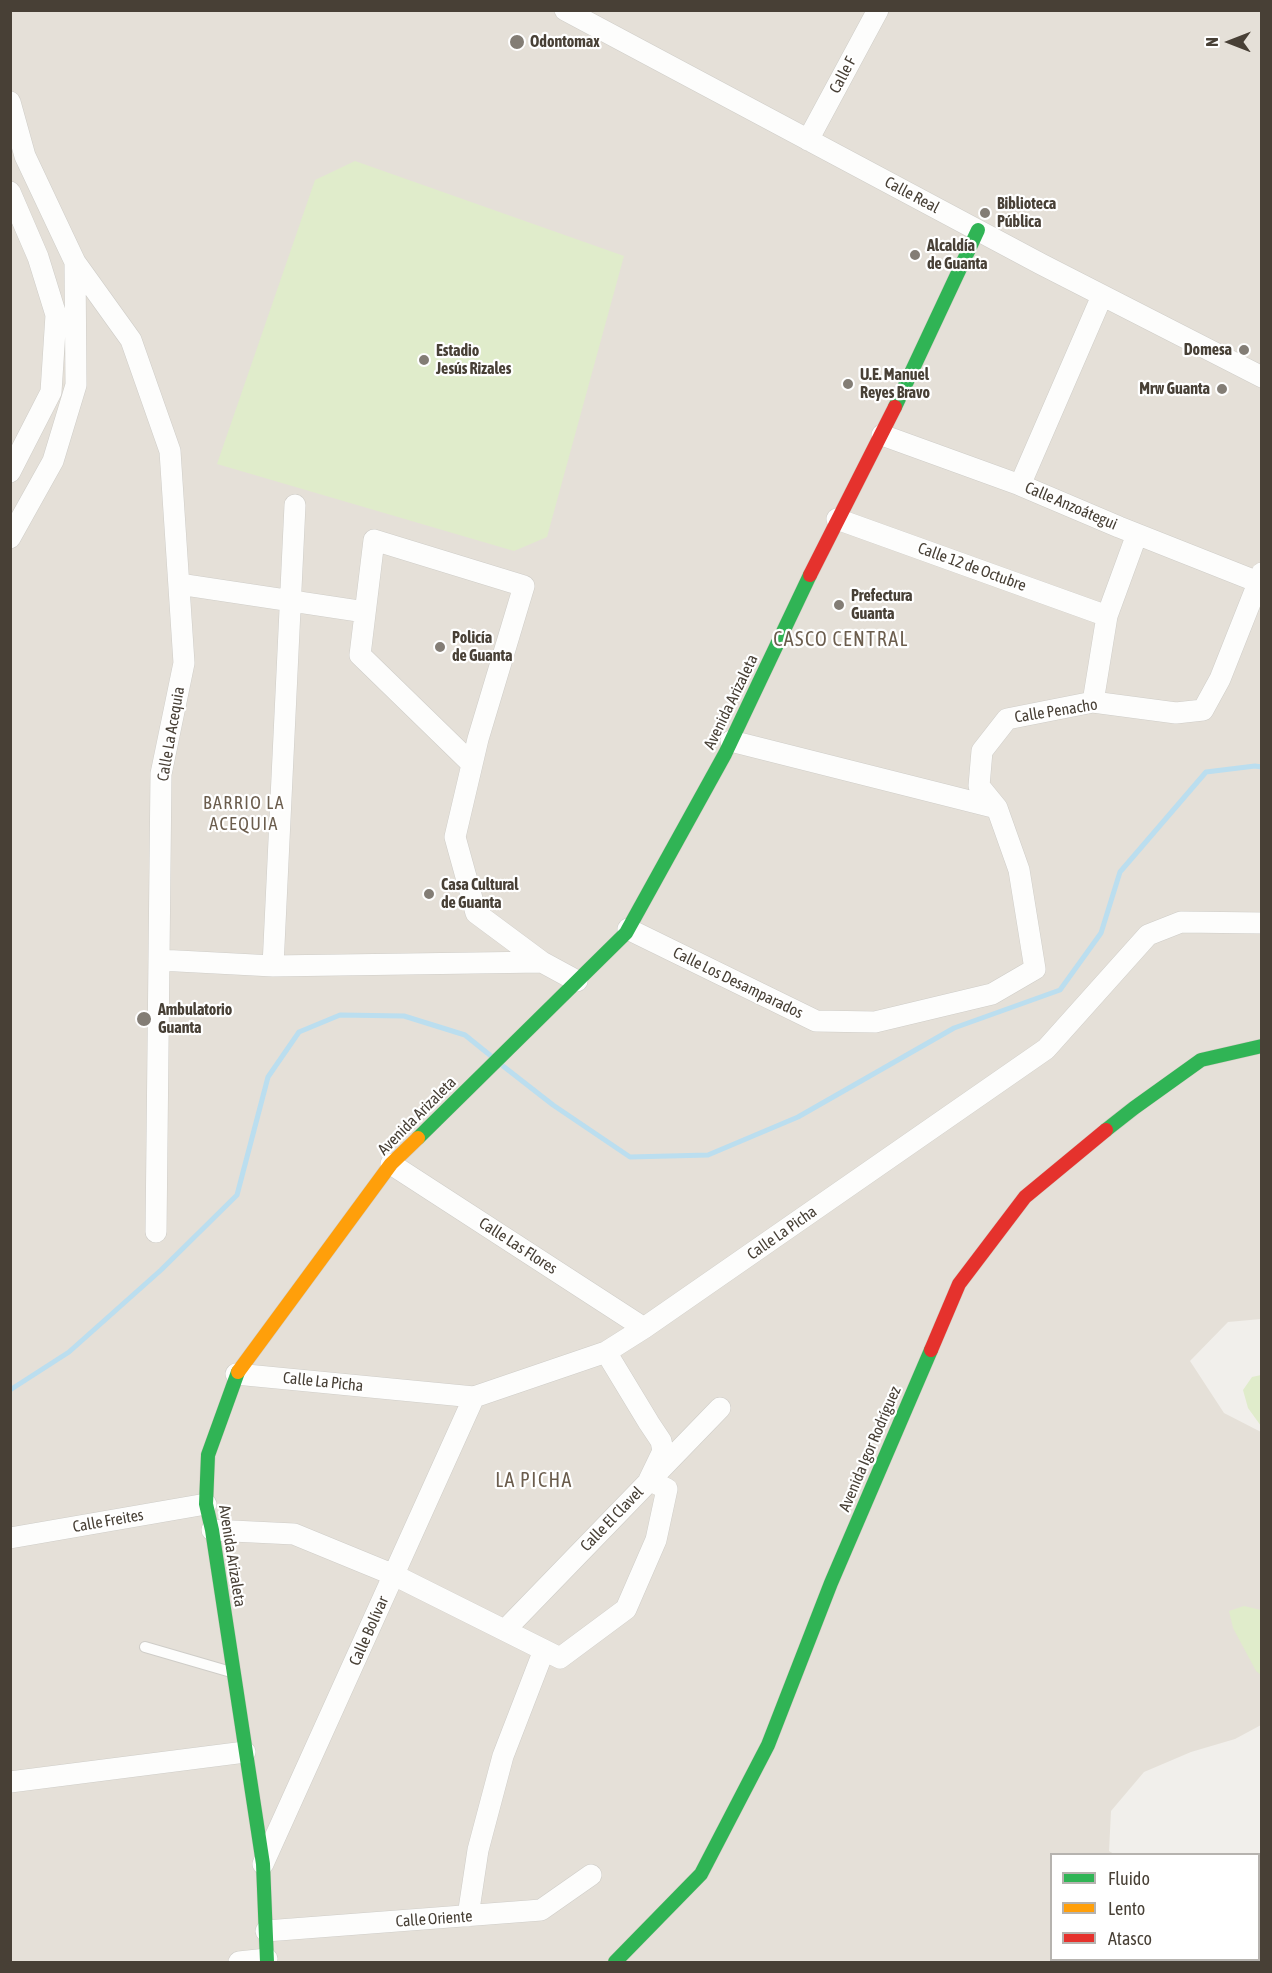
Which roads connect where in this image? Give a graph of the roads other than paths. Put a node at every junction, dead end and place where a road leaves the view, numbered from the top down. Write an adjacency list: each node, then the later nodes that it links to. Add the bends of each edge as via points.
1 (565, 10): 4 (street, Calle Real)
2 (878, 10): 4 (street, Calle F)
3 (10, 102): 7 (street, via 25,156)
4 (808, 140): 6 (street, Calle Real)
5 (10, 192): 11 (street, via 38,257 56,315 51,392)
6 (978, 230): 8 (street, Calle Real); 10 (main road, Avenida Arizaleta)
7 (75, 262): 16 (street, via 76,385 53,461); 18 (street, Calle La Acequia, via 131,340 170,451)
8 (1102, 296): 9 (street, Calle Real); 12 (street)
9 (1262, 377)
10 (882, 435): 12 (street, Calle Anzoátegui); 14 (main road, Avenida Arizaleta)
11 (10, 472)
12 (1020, 485): 15 (street, Calle Anzoátegui)
13 (295, 506): 19 (street)
14 (837, 519): 21 (street, Calle 12 de Octubre); 23 (main road, Avenida Arizaleta)
15 (1137, 534): 17 (street, Calle Anzoátegui); 21 (street)
16 (10, 538)
17 (1260, 577): 22 (street, Calle Penacho, via 1220,679 1203,710 1176,713)
18 (179, 584): 19 (street); 28 (street, Calle La Acequia, via 184,663 161,774)
19 (291, 601): 20 (street); 30 (street)
20 (365, 612): 24 (street, via 360,655); 24 (street, via 374,540 525,586)
21 (1107, 616): 22 (street)
22 (1093, 702): 25 (street, Calle Penacho, via 1007,719 982,751 979,786)
23 (731, 741): 25 (street); 27 (main road, Avenida Arizaleta)
24 (472, 764): 29 (street, via 455,837 477,913)
25 (997, 808): 27 (street, Calle Los Desamparados, via 1019,870 1035,969 992,994 875,1022 816,1021)
26 (1262, 923): 35 (street, Calle La Picha, via 1181,922 1148,935 1047,1049)
27 (628, 929): 31 (main road, Avenida Arizaleta)
28 (159, 960): 30 (street); 34 (street, Calle La Acequia)
29 (542, 962): 30 (street); 31 (street)
30 (273, 966)
31 (577, 981): 33 (main road, Avenida Arizaleta)
32 (1262, 1046): 57 (main road, Avenida Igor Rodríguez, via 1201,1060 1134,1108 1025,1197 959,1284 831,1583 768,1745 701,1874)
33 (391, 1164): 35 (street, Calle Las Flores); 37 (main road, Avenida Arizaleta)
34 (156, 1232)
35 (644, 1328): 36 (street, Calle La Picha)
36 (606, 1352): 38 (street, Calle La Picha); 40 (street, via 661,1441 663,1451)
37 (237, 1374): 38 (street, Calle La Picha); 41 (main road, Avenida Arizaleta, via 208,1455)
38 (474, 1397): 44 (street, Calle Bolívar)
39 (720, 1408): 40 (street, Calle El Clavel)
40 (649, 1480): 45 (street, Calle El Clavel); 47 (street, via 667,1489 656,1540 626,1609 560,1658)
41 (206, 1504): 42 (main road, Avenida Arizaleta); 43 (street, Calle Freites)
42 (212, 1530): 44 (street, via 294,1534); 48 (main road, Avenida Arizaleta)
43 (10, 1538)
44 (394, 1575): 45 (street); 51 (street, Calle Bolívar)
45 (505, 1630): 47 (street)
46 (145, 1647): 48 (lane)
47 (544, 1650): 53 (street, via 503,1756 478,1850)
48 (233, 1672): 49 (main road, Avenida Arizaleta)
49 (245, 1752): 50 (street); 51 (main road, Avenida Arizaleta)
50 (10, 1782)
51 (263, 1864): 54 (main road, Avenida Arizaleta)
52 (591, 1875): 53 (street, Calle Oriente, via 541,1911)
53 (468, 1916): 54 (street, Calle Oriente)
54 (266, 1931): 55 (main road, Avenida Arizaleta)
55 (267, 1960): 56 (street)
56 (239, 1962)
57 (615, 1962)

